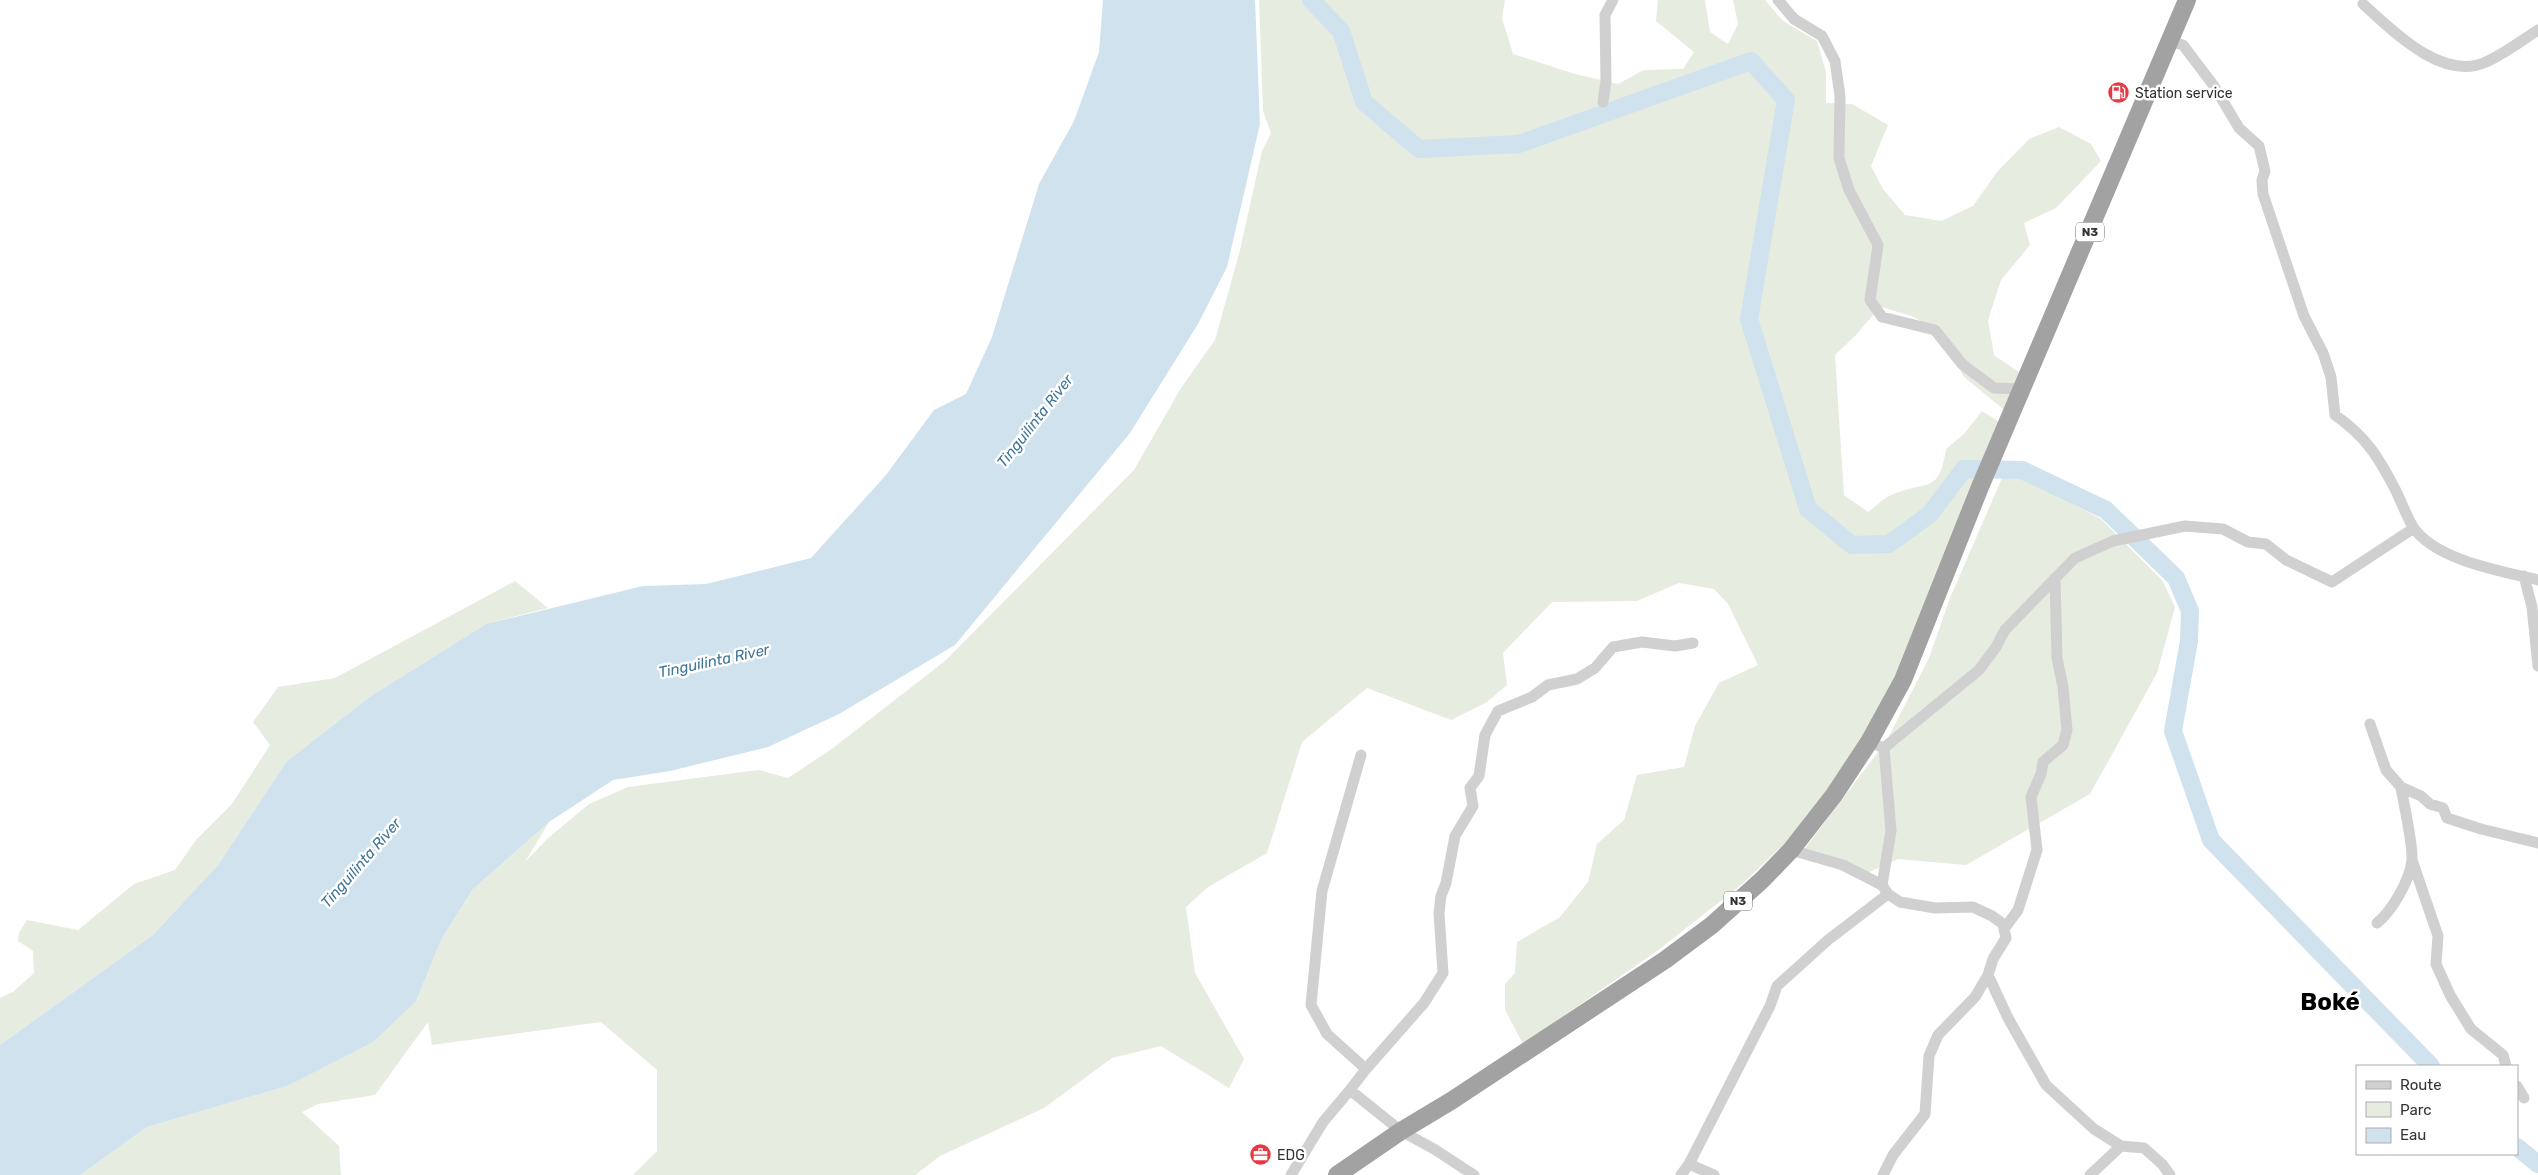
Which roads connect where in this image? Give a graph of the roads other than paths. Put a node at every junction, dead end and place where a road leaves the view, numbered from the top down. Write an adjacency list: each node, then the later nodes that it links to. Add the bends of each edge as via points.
1 (1613, 0): 7 (street, via 1605,15 1606,82)
2 (1778, 0): 8 (street, via 1794,19 1822,36 1834,61 1840,96 1839,158 1850,190 1878,245 1870,300 1882,317 1935,330 1962,364 1994,388)
3 (2187, 0): 6 (highway, N3)
4 (2363, 4): 5 (street, via 2428,57 2445,63 2466,66 2484,63)
5 (2538, 30)
6 (2169, 41): 8 (highway, N3); 9 (street, via 2183,45 2240,128 2260,146 2265,171 2263,194 2304,316 2331,378 2336,415 2366,440)
7 (1603, 102)
8 (2022, 389): 16 (highway, N3)
9 (2414, 528): 10 (street, via 2438,549 2493,570); 11 (street, via 2332,582 2286,560 2266,544 2248,542 2223,529 2185,526 2113,541 2074,558)
10 (2524, 576): 12 (street); 14 (street, via 2532,607)
11 (2056, 578): 16 (street, via 2005,630 1979,670); 24 (street, via 2056,658 2067,730 2063,745 2043,762 2042,774 2034,787 2037,850 2018,910)
12 (2538, 580)
13 (1693, 643): 27 (street, via 1675,646 1642,642 1613,647 1595,668 1577,679 1548,684 1532,697 1498,711 1485,735 1479,776 1470,788 1473,806 1455,836 1441,896 1438,913 1443,973 1424,1003)
14 (2538, 666)
15 (2370, 724): 18 (street, via 2386,770)
16 (1876, 745): 20 (highway, N3); 22 (street, via 1891,831)
17 (1361, 755): 27 (street, via 1322,891 1310,1005 1327,1034)
18 (2401, 788): 19 (street, via 2442,808 2447,818); 21 (street)
19 (2538, 843)
20 (1791, 850): 22 (street, via 1843,865); 31 (highway, N3, via 1712,925 1665,960)
21 (2412, 860): 23 (street, via 2389,914); 26 (street, via 2438,936 2436,964 2450,995 2471,1029 2502,1055)
22 (1885, 889): 24 (street, via 1900,902 1916,906 1972,908 1992,916 2003,924); 33 (street, via 1777,986 1770,1006)
23 (2377, 923)
24 (2004, 929): 25 (street, via 2006,938 1993,959)
25 (1988, 975): 32 (street, via 2046,1085 2094,1129); 39 (street, via 1976,997 1938,1035 1929,1056 1925,1114 1893,1155)
26 (2506, 1065)
27 (1366, 1069): 29 (street)
28 (2518, 1088): 30 (street)
29 (1350, 1090): 31 (street); 34 (street, via 1323,1122)
30 (2524, 1098)
31 (1400, 1131): 35 (highway, N3); 36 (street)
32 (2121, 1146): 40 (street); 41 (street, via 2144,1148)
33 (1689, 1164): 37 (street); 38 (street)
34 (1290, 1175)
35 (1338, 1175)
36 (1474, 1175)
37 (1681, 1175)
38 (1714, 1175)
39 (1882, 1175)
40 (2090, 1175)
41 (2170, 1175)

